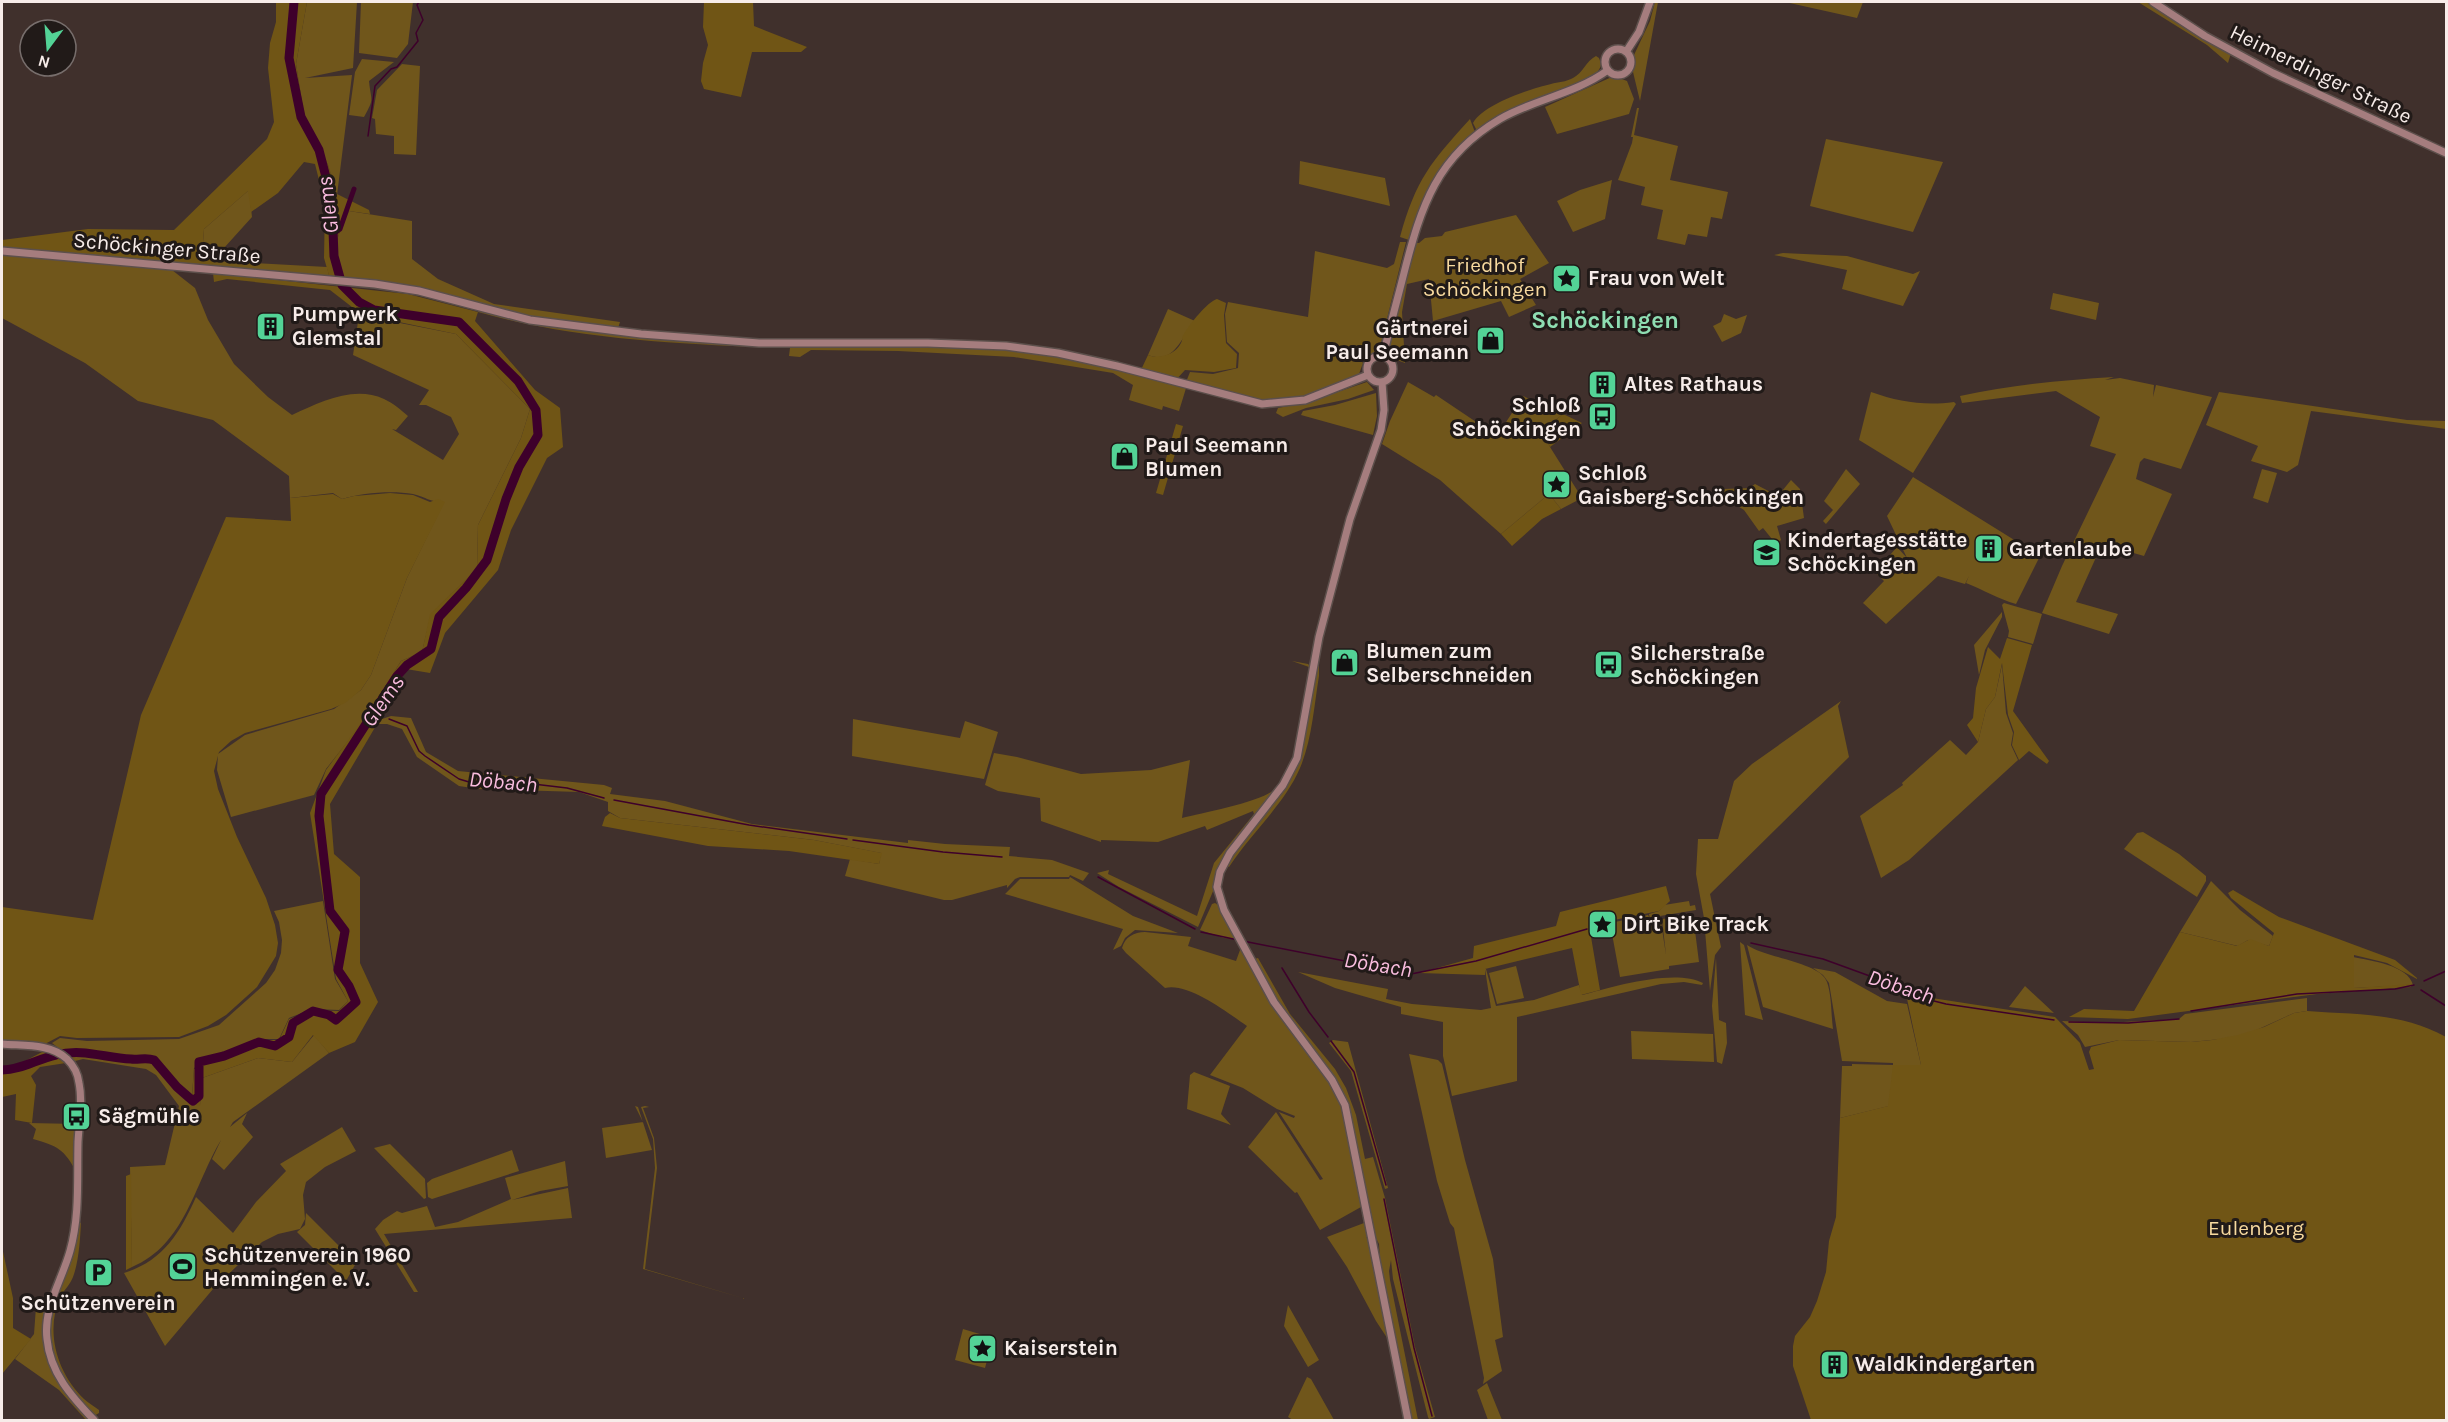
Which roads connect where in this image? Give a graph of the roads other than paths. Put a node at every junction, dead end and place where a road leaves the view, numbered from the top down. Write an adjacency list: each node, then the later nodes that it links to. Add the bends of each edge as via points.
1 (1650, 2): 3 (main road, via 1640,32)
2 (2153, 2): 5 (main road, Heimerdinger Straße, via 2273,73)
3 (1626, 52): 4 (main road, via 1609,53 1605,62); 4 (main road, via 1631,62 1626,72 1617,75)
4 (1608, 70): 7 (main road, via 1581,87 1499,119 1448,164 1420,212)
5 (2446, 153)
6 (2, 251): 8 (main road, Schöckinger Straße, via 350,281 419,291 530,320 651,335 759,343 1006,346 1107,364 1263,404 1305,400)
7 (1383, 357): 8 (main road, via 1370,361); 9 (main road, via 1393,369)
8 (1368, 375): 9 (main road)
9 (1382, 382): 12 (main road, via 1381,430 1350,519 1319,637 1297,758 1283,785 1234,848 1220,872 1217,887 1238,937 1278,1010 1332,1080 1345,1105)
10 (2, 1044): 11 (main road, via 52,1050 67,1059 80,1084 76,1222 49,1310 46,1337 56,1372)
11 (94, 1420)
12 (1408, 1420)

